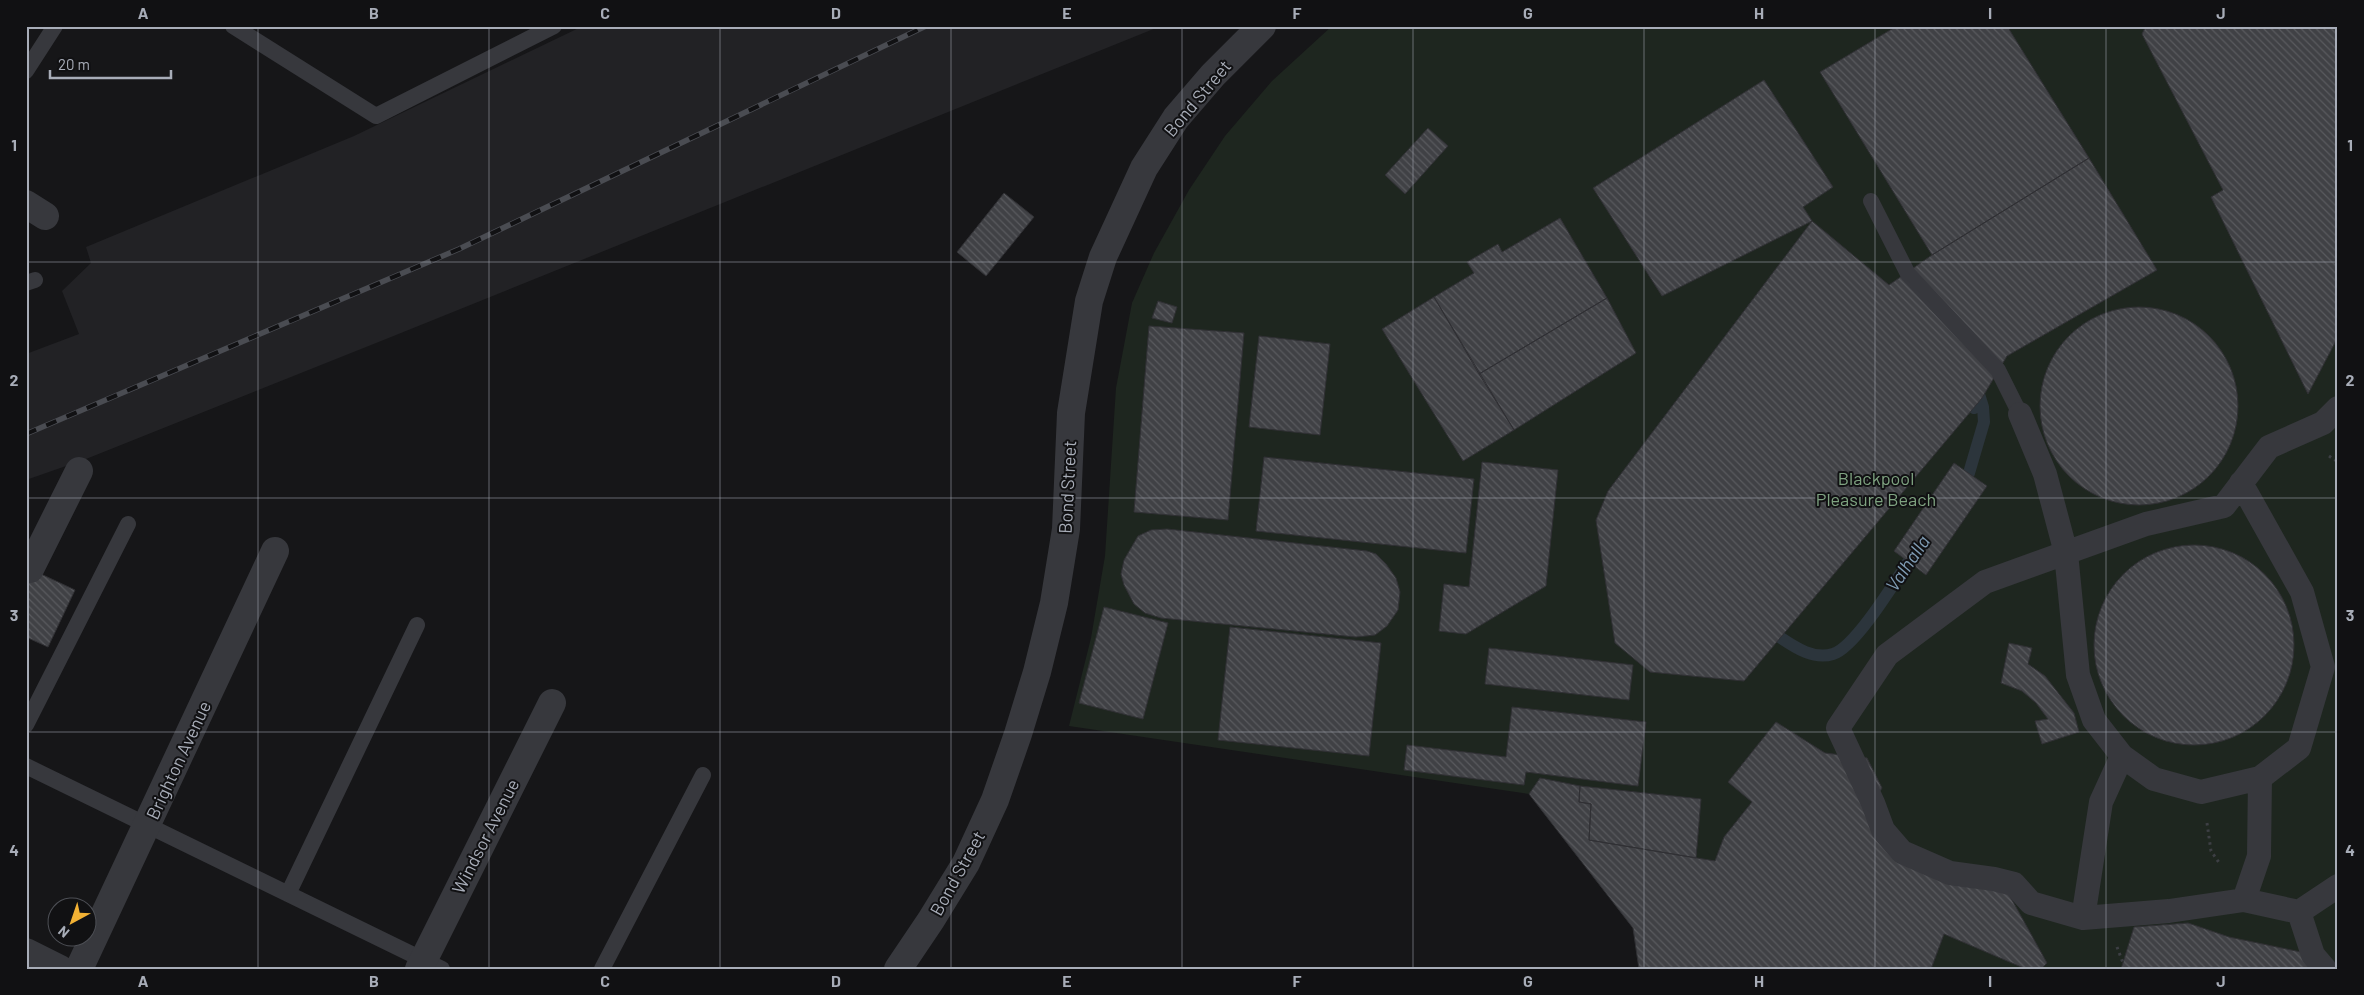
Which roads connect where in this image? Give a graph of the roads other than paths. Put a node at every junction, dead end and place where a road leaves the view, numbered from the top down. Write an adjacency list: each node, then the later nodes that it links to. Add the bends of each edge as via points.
1 (55, 26): 5 (lane)
2 (233, 26): 3 (lane, via 376,116)
3 (554, 26)
4 (1262, 26): 33 (street, Bond Street, via 1176,118 1144,168 1103,257 1089,301 1071,414 1066,529 1054,603 1037,672 995,800 966,862)
5 (26, 71)
6 (1871, 201): 8 (lane, via 1908,274 1998,370)
7 (2338, 408): 10 (street, via 2323,424 2269,447)
8 (2020, 414): 13 (street, via 2045,474)
9 (79, 471): 14 (street)
10 (2241, 483): 13 (street, via 2224,506 2146,524); 21 (street, via 2302,592 2322,667 2299,748)
11 (128, 524): 17 (lane)
12 (275, 551): 22 (street, Brighton Avenue)
13 (2066, 553): 18 (street, via 2078,676 2094,720); 27 (street, via 1985,582 1887,656 1838,728 1883,830 1902,852 1950,873 2014,884 2031,904)
14 (30, 569)
15 (416, 625): 24 (lane)
16 (552, 703): 29 (street, Windsor Avenue)
17 (26, 725)
18 (2122, 756): 21 (street, via 2154,779 2201,792); 27 (street, via 2101,802)
19 (26, 766): 22 (lane)
20 (703, 775): 32 (lane)
21 (2260, 778): 25 (street, via 2259,856)
22 (148, 825): 24 (lane); 31 (street, Brighton Avenue)
23 (2338, 886): 26 (street)
24 (288, 894): 29 (lane)
25 (2244, 900): 26 (street); 27 (street, via 2169,912)
26 (2299, 912): 34 (street, via 2313,955)
27 (2083, 918)
28 (26, 952): 30 (street)
29 (428, 966)
30 (60, 969)
31 (79, 969)
32 (602, 969)
33 (898, 969)
34 (2325, 969)

